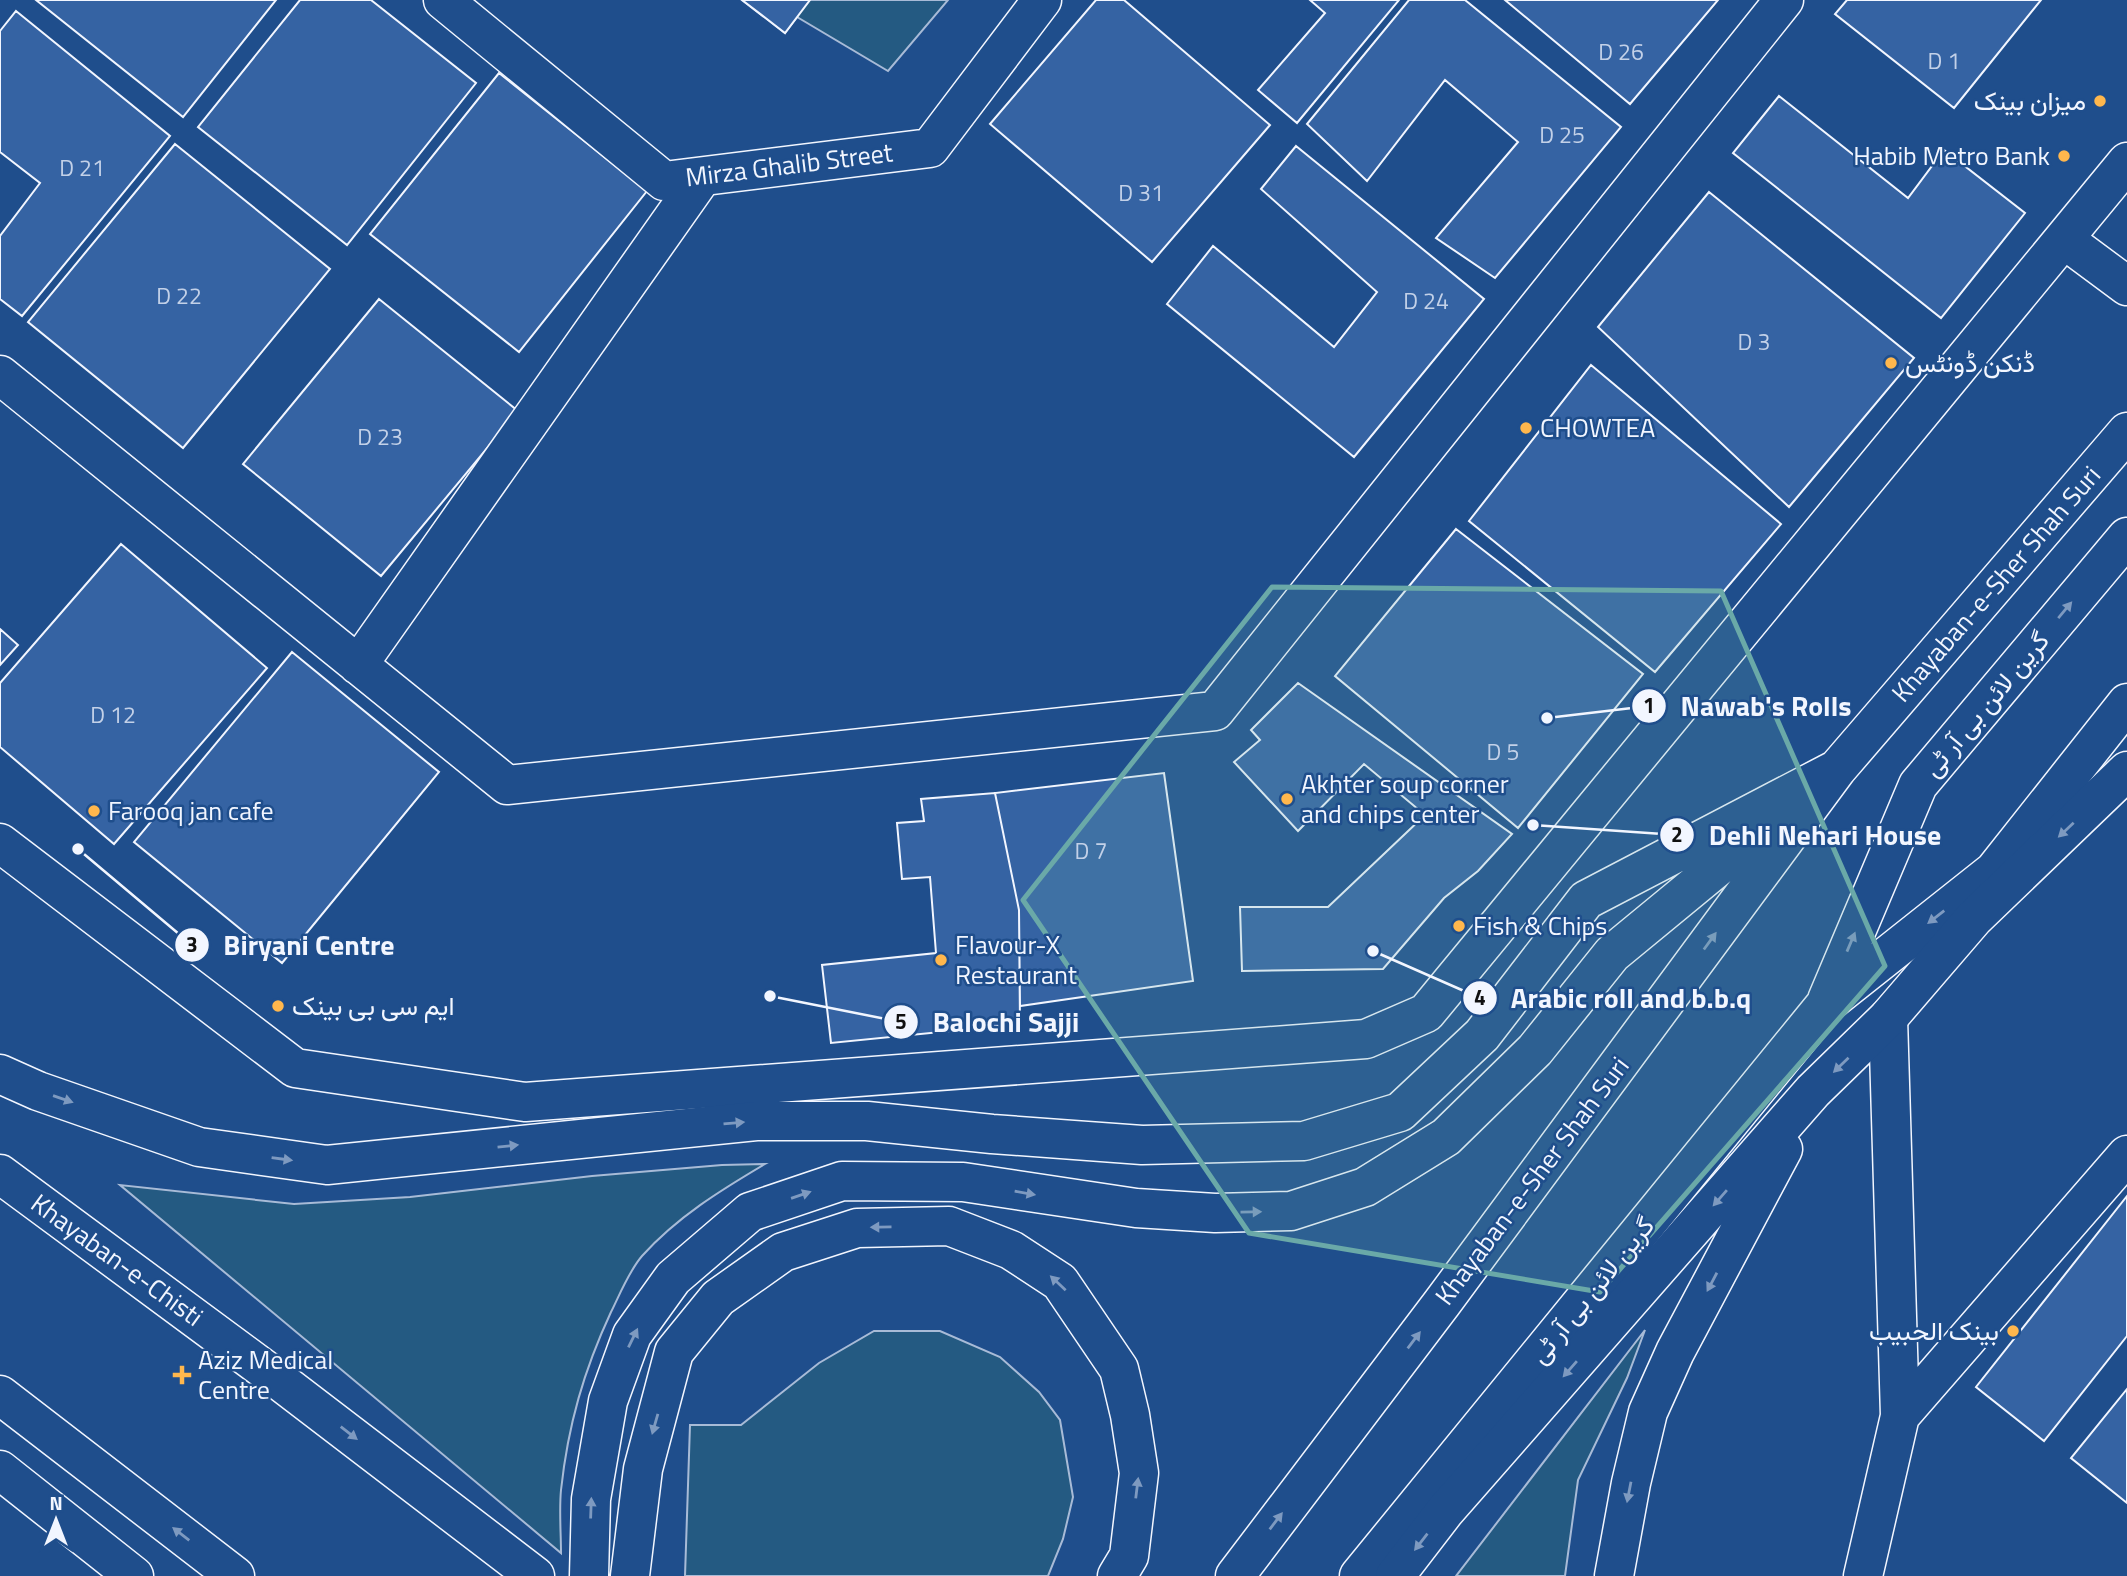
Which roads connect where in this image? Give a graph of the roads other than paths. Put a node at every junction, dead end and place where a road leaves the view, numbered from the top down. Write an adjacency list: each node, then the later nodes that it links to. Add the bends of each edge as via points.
1 (443, 0): 5 (main road, Mirza Ghalib Street, via 664,181)
2 (1042, 0): 5 (main road, Mirza Ghalib Street, via 930,148)
3 (1784, 0): 11 (main road, via 1215,711 507,785)
4 (2127, 162): 6 (main road)
5 (702, 177): 11 (main road)
6 (2065, 240): 7 (main road); 15 (main road, via 1426,1013 1366,1039 525,1102 295,1068)
7 (2127, 286)
8 (0, 374): 11 (main road)
9 (2127, 432): 13 (main road, Khayaban-e-Sher Shah Suri)
10 (2127, 537): 16 (main road, گرین لائن بی آر ٹی, one-way to 10, via 1917,785)
11 (358, 665)
12 (2127, 703): 16 (main road, گرین لائن بی آر ٹی, one-way to 16, via 1994,871)
13 (1837, 769): 18 (main road, one-way to 13, via 199,1147 327,1166 756,1121 867,1121 1142,1145 1304,1141 1399,1112 1482,1035 1586,900); 28 (main road, one-way to 13, via 591,1499 608,1401 632,1335 673,1278 750,1212 842,1181 963,1182 1136,1208 1215,1213 1291,1211 1365,1187 1446,1137 1535,1050 1612,954); 31 (main road, Khayaban-e-Sher Shah Suri, one-way to 13)
14 (2123, 782): 17 (main road, one-way to 17, via 1974,918)
15 (0, 843)
16 (1825, 1005): 32 (main road, گرین لائن بی آر ٹی)
17 (1888, 1018): 19 (main road, one-way to 19); 23 (main road)
18 (0, 1074)
19 (1813, 1091): 33 (main road, one-way to 33, via 1445,1511); 34 (main road, one-way to 34, via 1648,1412)
20 (2127, 1155): 23 (main road)
21 (0, 1174): 27 (main road, Khayaban-e-Chisti, one-way to 27)
22 (0, 1395): 26 (main road, one-way to 22)
23 (1900, 1416): 35 (main road)
24 (0, 1470): 25 (main road)
25 (134, 1576)
26 (235, 1576)
27 (535, 1576)
28 (589, 1576)
29 (630, 1576): 30 (main road, one-way to 29, via 1129,1556 1139,1473 1119,1369 1060,1282 1011,1251 949,1226 857,1228 783,1252 718,1298 674,1352 643,1469)
30 (1117, 1576)
31 (1235, 1576)
32 (1359, 1576)
33 (1395, 1576)
34 (1614, 1576)
35 (1863, 1576)

